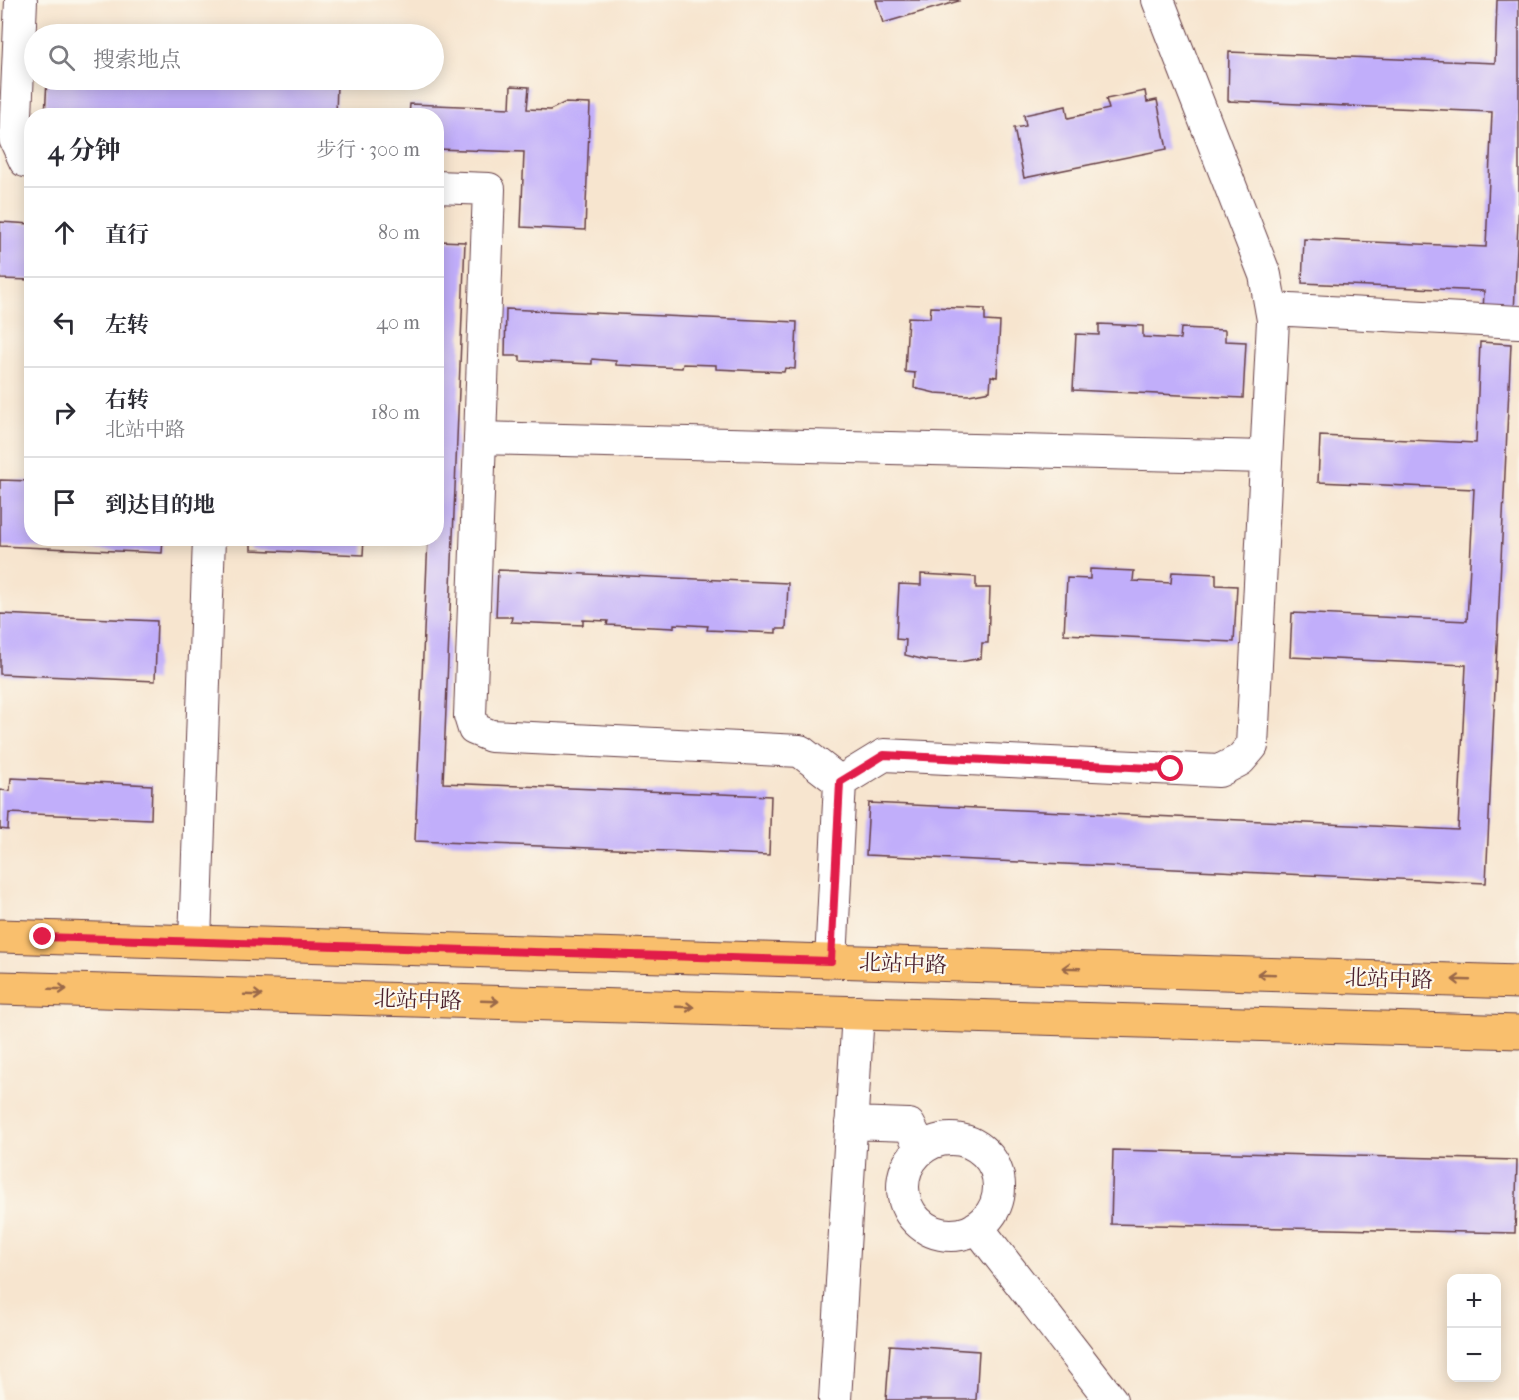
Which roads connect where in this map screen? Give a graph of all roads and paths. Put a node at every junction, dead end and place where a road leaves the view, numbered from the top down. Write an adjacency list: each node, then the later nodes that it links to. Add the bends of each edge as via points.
1 (21, 0): 3 (street, via 15,139)
2 (1158, 0): 5 (street, via 1265,275)
3 (24, 159)
4 (444, 187): 7 (street, via 489,189)
5 (1271, 309): 6 (street); 8 (street)
6 (1519, 322)
7 (480, 438): 8 (street); 10 (street, via 470,716 474,729 491,736 800,751)
8 (1266, 457): 10 (street, via 1252,746 1240,760 1219,771 884,755)
9 (209, 546): 12 (street)
10 (840, 782): 13 (street)
11 (0, 936): 12 (main road, 北站中路)
12 (195, 941): 13 (main road, 北站中路)
13 (831, 961): 14 (main road, 北站中路, one-way to 13)
14 (1519, 982)
15 (0, 988): 16 (main road, 北站中路, one-way to 16)
16 (858, 1011): 17 (main road, 北站中路); 18 (street)
17 (1519, 1032)
18 (851, 1123): 19 (street, via 909,1125); 21 (street)
19 (921, 1148): 20 (street, via 904,1173 904,1202 911,1215 935,1233 964,1234); 20 (street, via 935,1140 951,1138 967,1141 992,1161 1000,1190 989,1217)
20 (978, 1227): 22 (street)
21 (835, 1400)
22 (1111, 1400)

